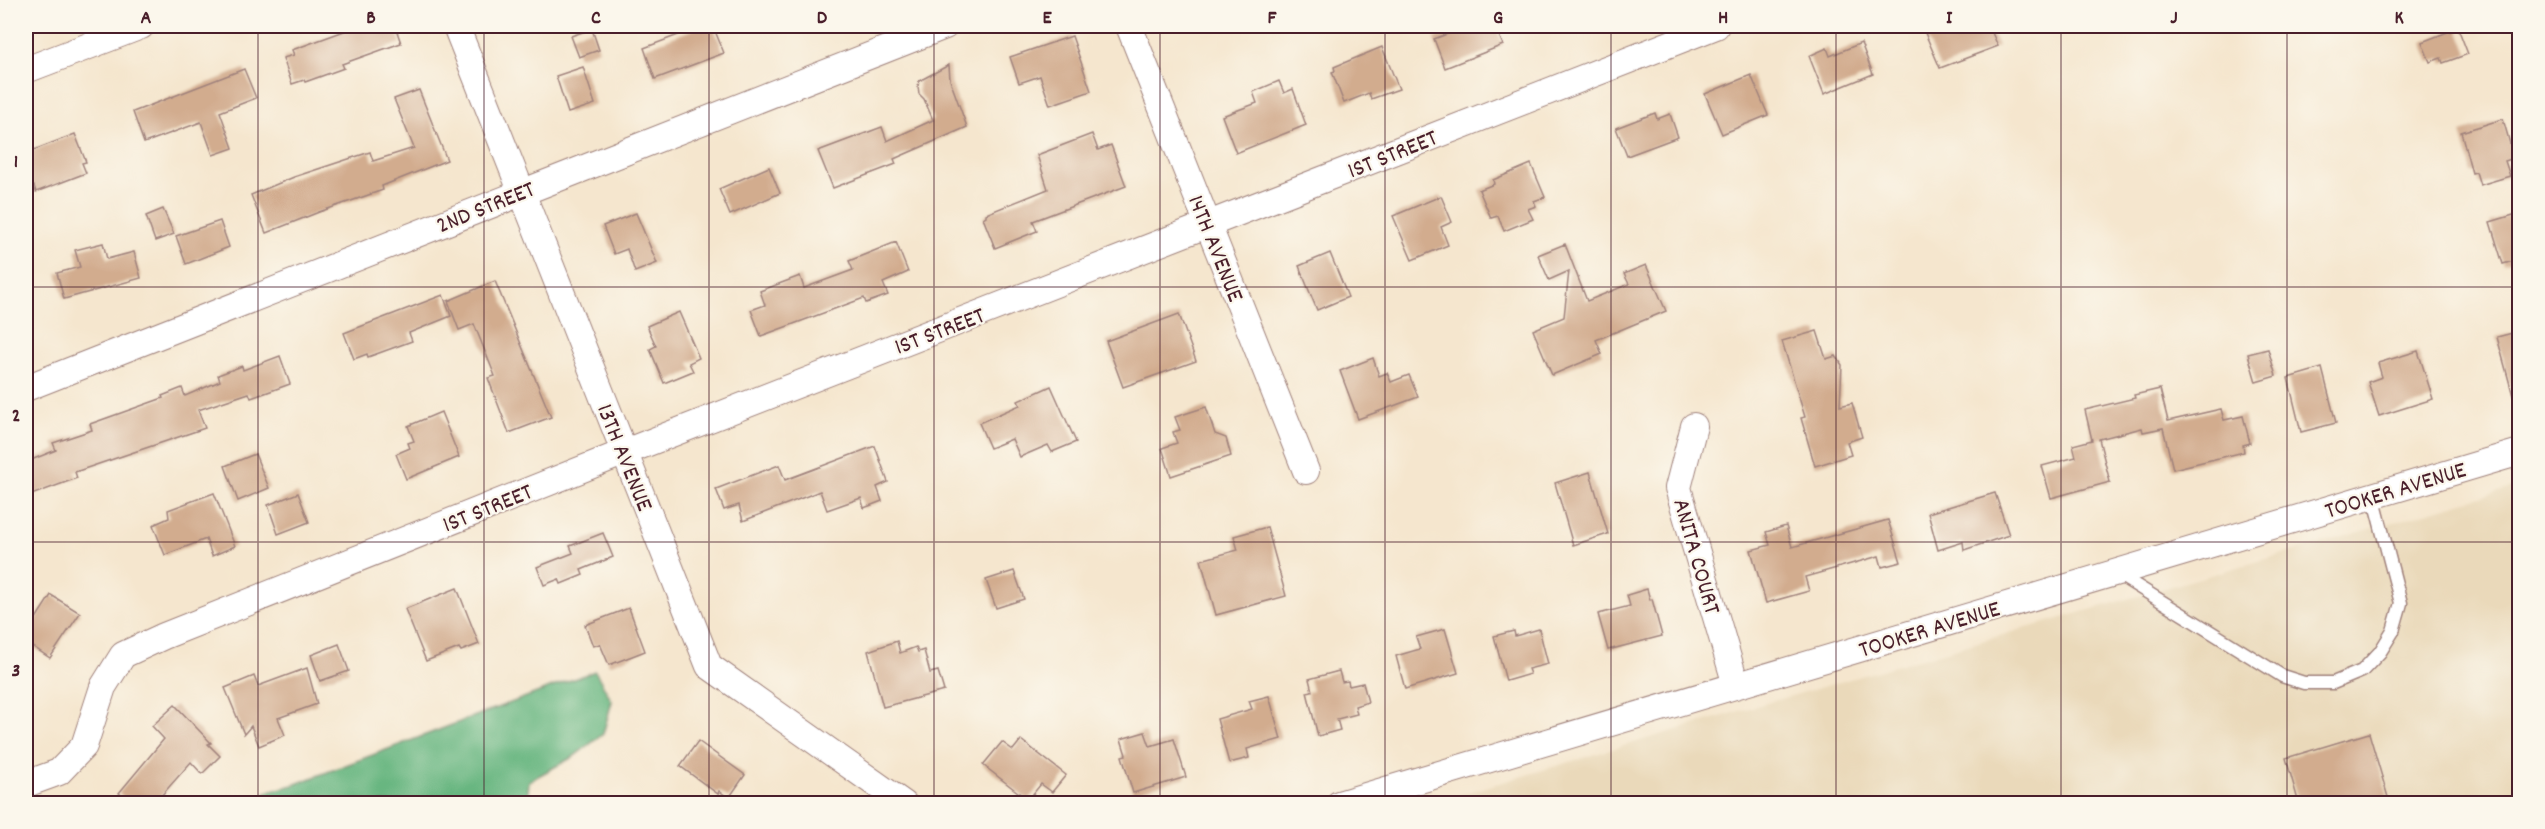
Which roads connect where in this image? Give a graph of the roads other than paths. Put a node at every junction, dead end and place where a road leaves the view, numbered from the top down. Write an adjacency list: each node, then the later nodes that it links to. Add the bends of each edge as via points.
1 (141, 26): 6 (street)
2 (456, 26): 7 (street, 13TH AVENUE)
3 (945, 26): 7 (street, 2ND STREET)
4 (1129, 26): 8 (street, 14TH AVENUE)
5 (1716, 26): 8 (street, 1ST STREET)
6 (26, 70)
7 (521, 192): 9 (street, 2ND STREET); 11 (street, 13TH AVENUE)
8 (1208, 225): 11 (street, 1ST STREET); 13 (street, 14TH AVENUE)
9 (26, 388)
10 (1694, 426): 16 (street, ANITA COURT, via 1678,488)
11 (624, 452): 17 (street, 1ST STREET, via 123,655 103,687 84,746 58,772); 18 (street, 13TH AVENUE, via 709,666)
12 (2520, 452): 14 (street, TOOKER AVENUE)
13 (1306, 471)
14 (2373, 496): 15 (street, TOOKER AVENUE); 15 (lane, via 2401,603 2393,631 2380,652 2362,672 2333,683 2304,683 2282,676)
15 (2115, 573): 16 (street, TOOKER AVENUE)
16 (1736, 686): 19 (street, TOOKER AVENUE, via 1400,790)
17 (26, 784)
18 (904, 804)
19 (1339, 804)

